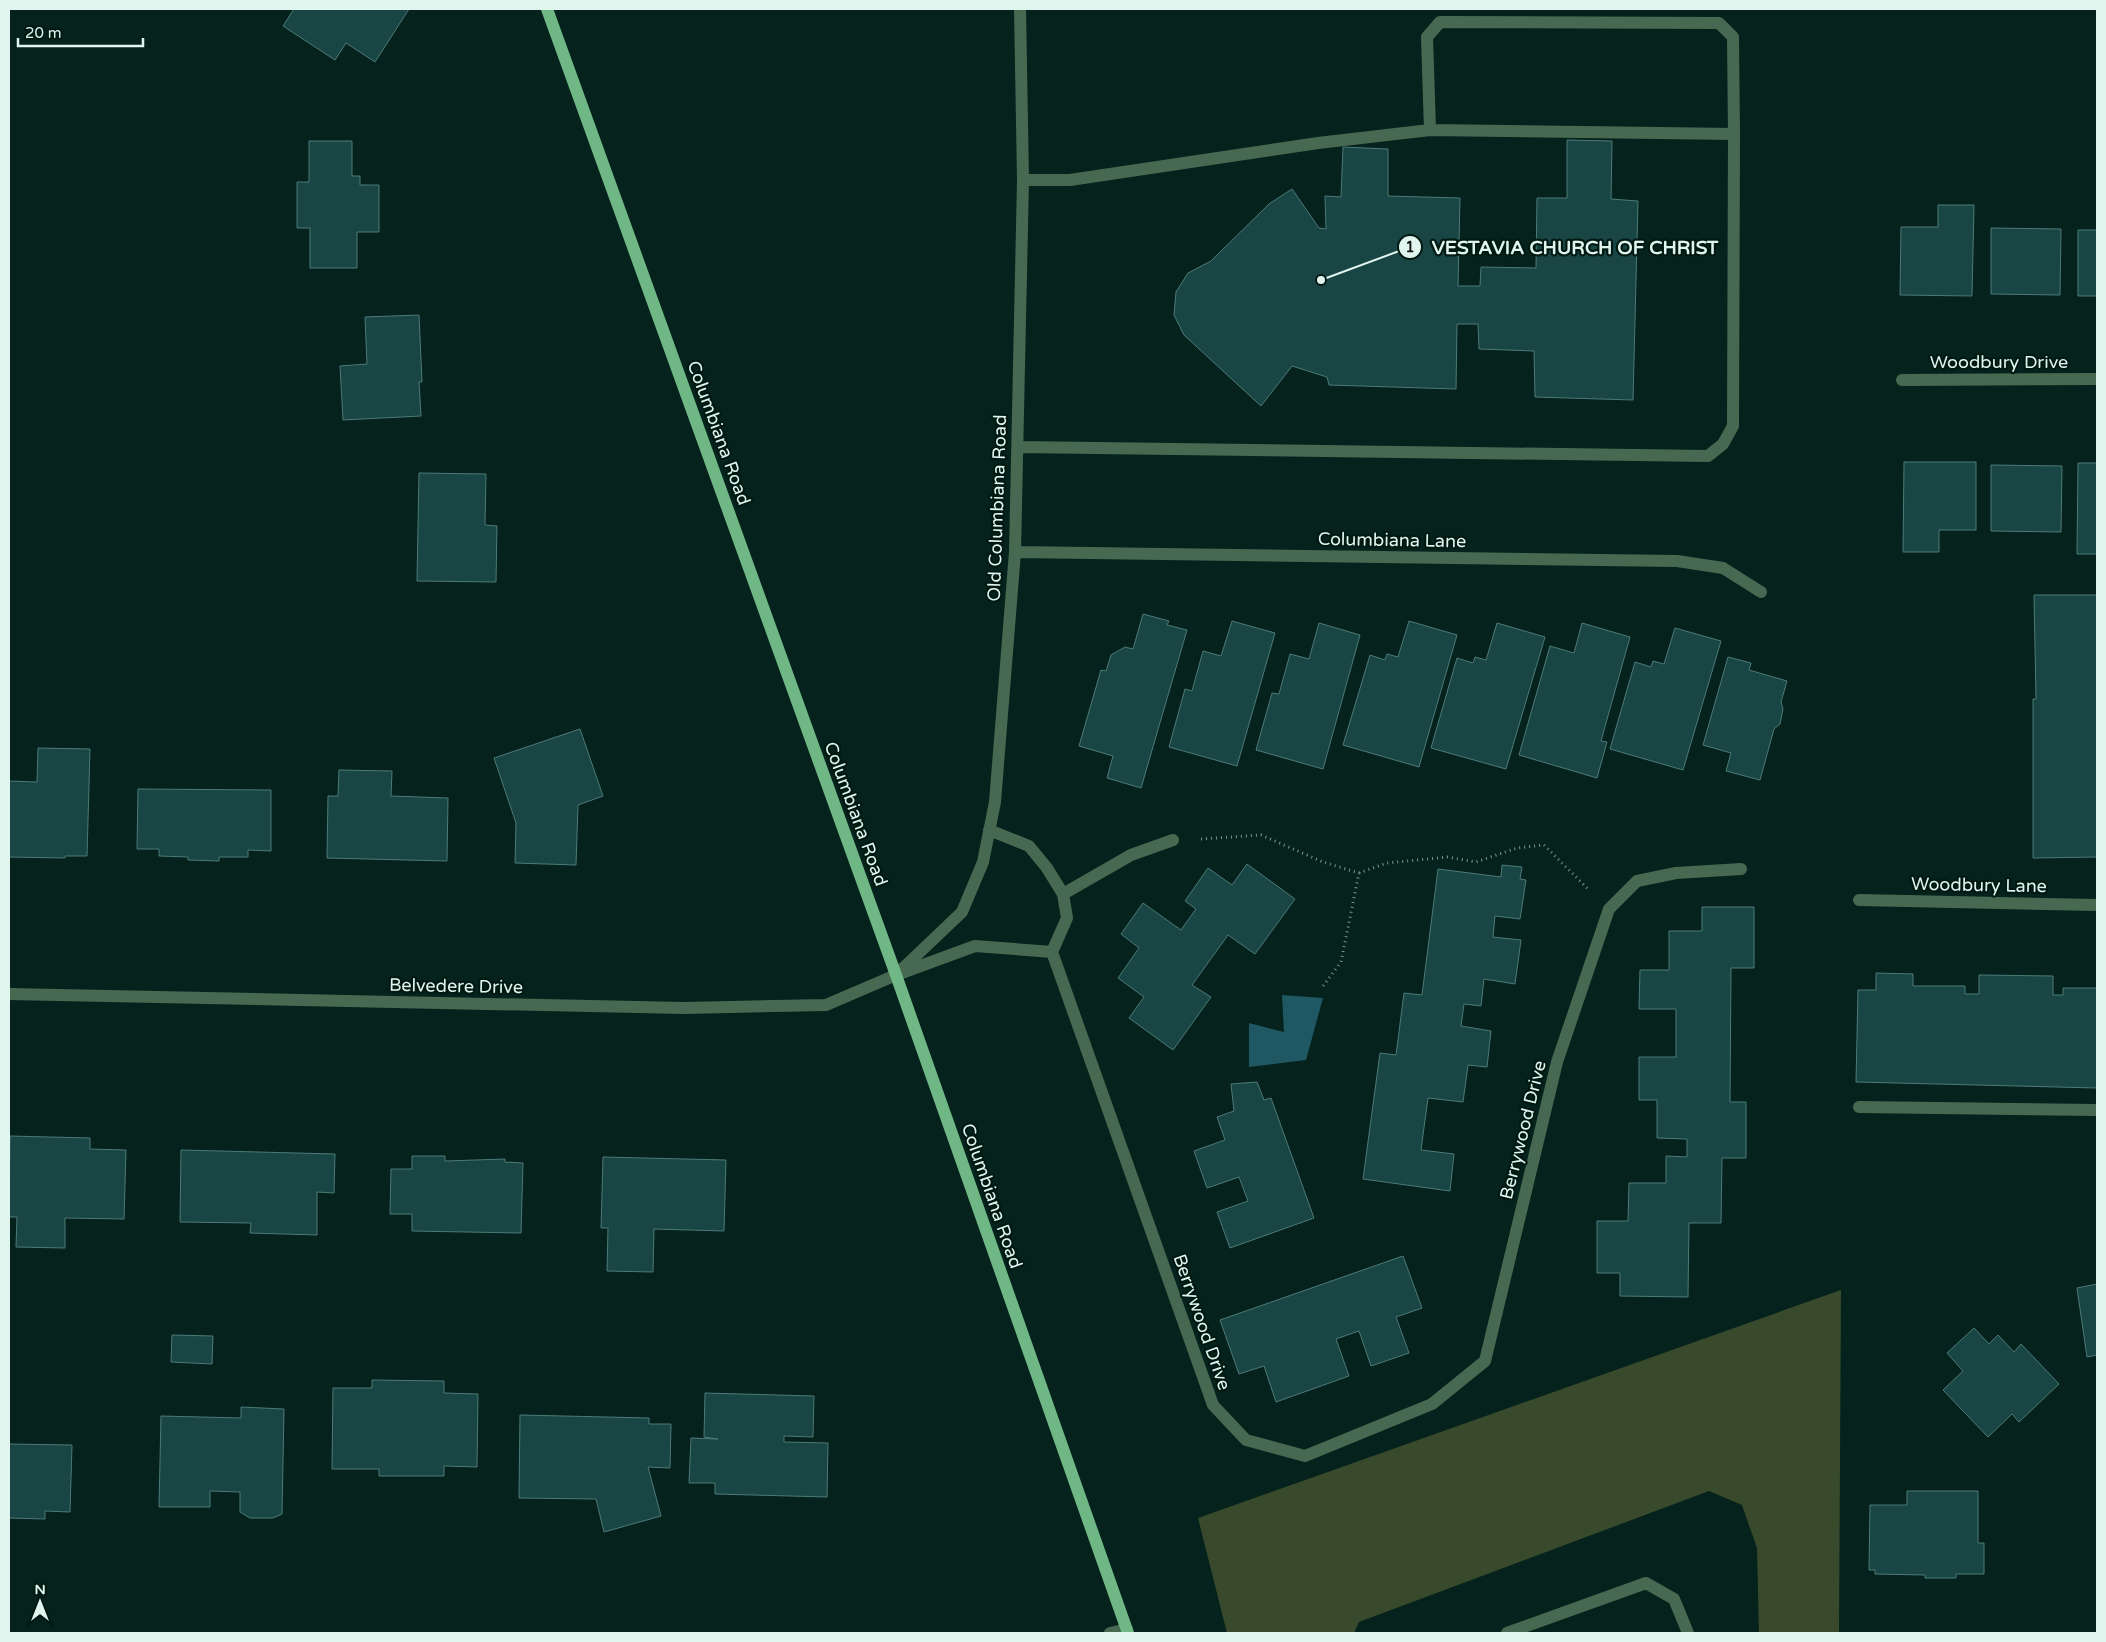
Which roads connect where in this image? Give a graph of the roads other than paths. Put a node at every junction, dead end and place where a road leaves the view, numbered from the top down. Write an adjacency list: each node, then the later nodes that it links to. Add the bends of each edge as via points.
1 (547, 9): 18 (main road, Columbiana Road)
2 (1020, 9): 5 (street, Old Columbiana Road)
3 (1430, 130): 4 (street); 4 (street, via 1426,38 1440,22 1718,23 1733,38); 5 (street, via 1318,143 1070,180)
4 (1734, 134): 8 (street, via 1733,426 1723,444 1708,456)
5 (1023, 180): 8 (street, Old Columbiana Road)
6 (2097, 379): 7 (street, Woodbury Drive)
7 (1902, 380)
8 (1018, 447): 9 (street, Old Columbiana Road)
9 (1015, 552): 10 (street, Columbiana Lane, via 1677,561 1723,568); 11 (street, Old Columbiana Road, via 995,802)
10 (1761, 592)
11 (989, 830): 14 (street, via 1029,846); 18 (street, Old Columbiana Road, via 983,862 962,912)
12 (1173, 840): 14 (street, via 1131,855)
13 (1741, 870): 17 (street, Berrywood Drive, via 1676,873 1637,880 1609,909 1558,1062 1485,1361 1432,1404 1305,1456 1246,1440 1213,1405)
14 (1063, 894): 17 (street, via 1067,918)
15 (1859, 900): 16 (street, Woodbury Lane)
16 (2097, 905)
17 (1052, 952): 18 (street, via 974,946)
18 (896, 975): 19 (street, Belvedere Drive, via 826,1005 684,1008); 22 (main road, Columbiana Road)
19 (9, 994)
20 (1859, 1106): 21 (street)
21 (2097, 1110)
22 (1128, 1631): 23 (street)
23 (1110, 1633)
24 (1507, 1633): 25 (street, via 1646,1583 1674,1599)
25 (1688, 1633)

